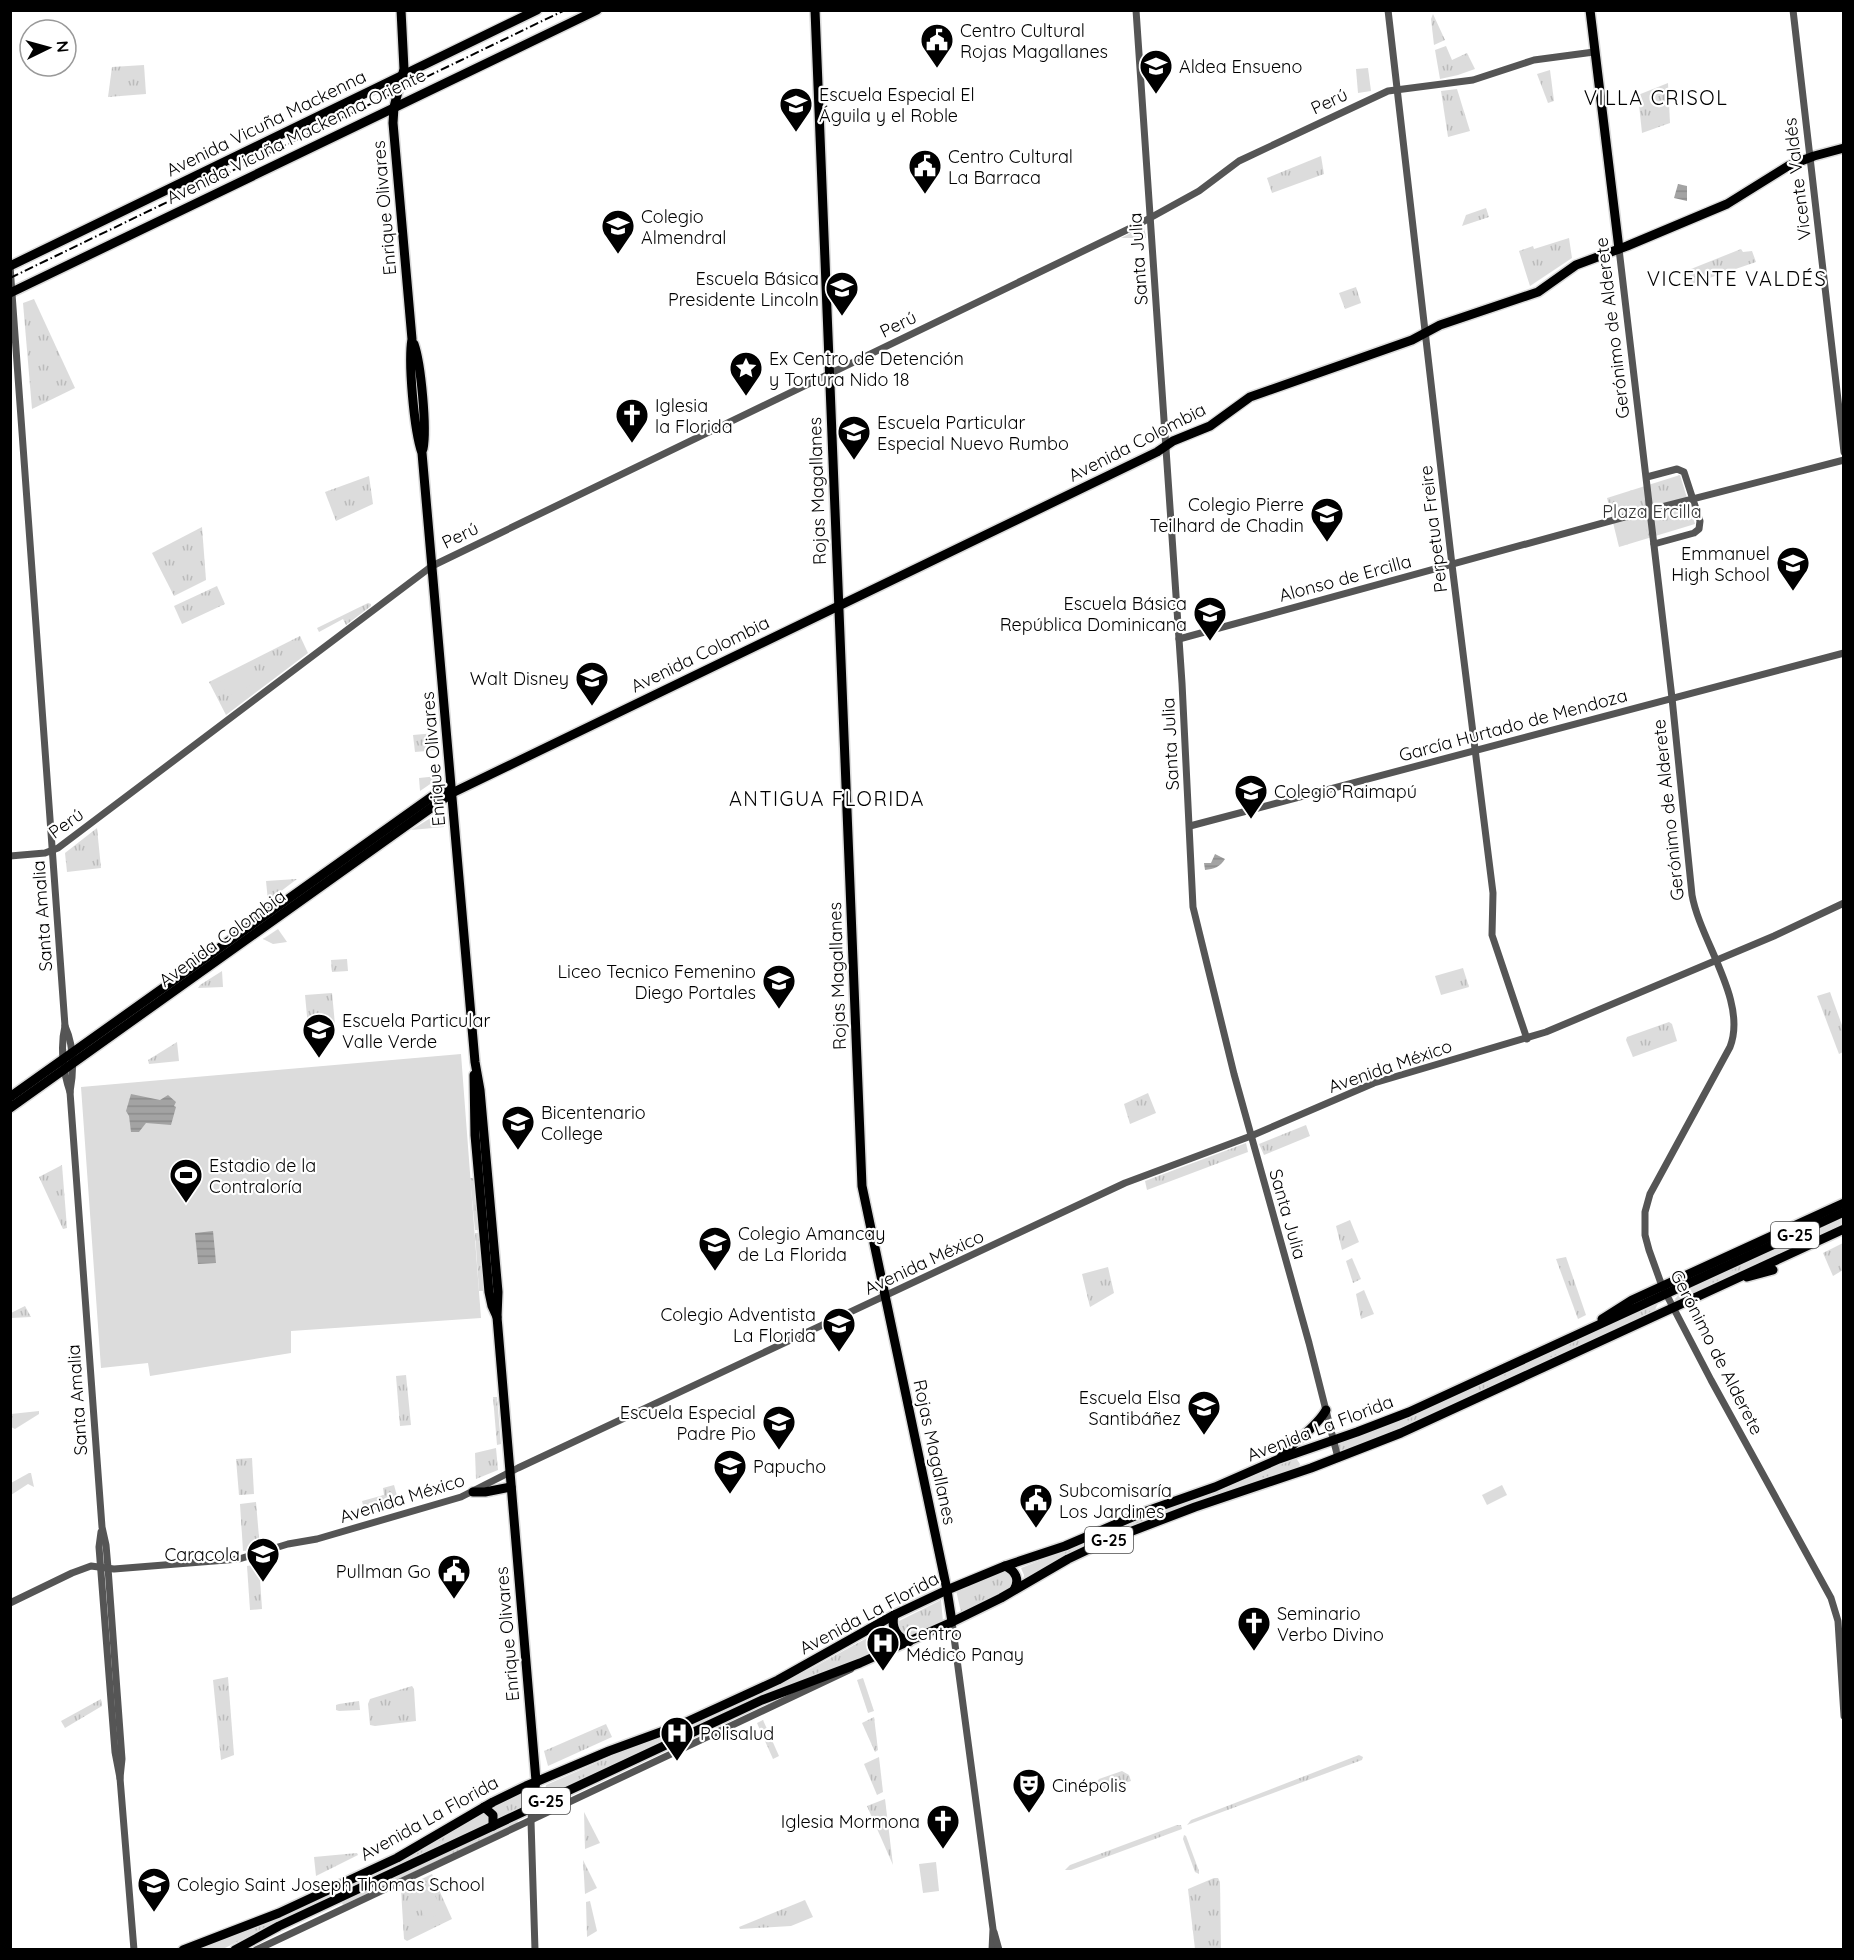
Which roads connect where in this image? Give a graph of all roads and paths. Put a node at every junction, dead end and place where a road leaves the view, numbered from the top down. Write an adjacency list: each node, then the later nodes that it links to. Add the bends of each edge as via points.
1 (401, 10): 10 (main road, Enrique Olivares)
2 (537, 10): 10 (main road, Avenida Vicuña Mackenna)
3 (597, 10): 12 (main road, Avenida Vicuña Mackenna Oriente)
4 (815, 10): 20 (main road, Rojas Magallanes)
5 (1136, 10): 15 (street, Santa Julia)
6 (1388, 10): 11 (street, Perpetua Freire)
7 (1590, 10): 9 (main road, Gerónimo de Alderete)
8 (1793, 10): 14 (street, Vicente Valdés)
9 (1594, 52): 11 (street, Perú, via 1528,61 1473,80); 16 (main road, Gerónimo de Alderete)
10 (403, 76): 12 (main road, Enrique Olivares); 17 (main road, Avenida Vicuña Mackenna)
11 (1397, 89): 15 (street, Perú, via 1245,158 1199,191); 19 (street, Perpetua Freire)
12 (394, 107): 18 (main road, Avenida Vicuña Mackenna Oriente); 29 (main road, Enrique Olivares, via 412,339 418,358)
13 (1844, 148): 14 (main road, Avenida Colombia)
14 (1810, 158): 16 (main road, Avenida Colombia, via 1776,172 1727,204); 22 (street, Vicente Valdés)
15 (1151, 218): 20 (street, Perú); 21 (street, Santa Julia)
16 (1619, 249): 19 (main road, Avenida Colombia, via 1576,265 1538,292); 24 (street, Gerónimo de Alderete)
17 (10, 266): 18 (street, Santa Amalia)
18 (11, 292): 37 (street, Santa Amalia)
19 (1425, 333): 21 (main road, Avenida Colombia, via 1250,397 1210,426); 28 (street, Perpetua Freire)
20 (829, 374): 29 (street, Perú); 30 (main road, Rojas Magallanes)
21 (1166, 445): 30 (main road, Avenida Colombia); 31 (street, Santa Julia)
22 (1844, 452)
23 (1844, 460): 25 (street, Alonso de Ercilla)
24 (1647, 477): 25 (street, via 1682,470); 26 (street, Gerónimo de Alderete)
25 (1694, 499): 26 (street, Alonso de Ercilla); 27 (street, via 1700,521 1698,531)
26 (1650, 510): 27 (street, Gerónimo de Alderete); 28 (street, Alonso de Ercilla)
27 (1654, 544): 33 (street, Gerónimo de Alderete)
28 (1452, 565): 31 (street, Alonso de Ercilla); 34 (street, Perpetua Freire)
29 (432, 566): 35 (main road, Enrique Olivares); 37 (street, Perú)
30 (839, 606): 35 (main road, Avenida Colombia); 56 (main road, Rojas Magallanes, via 862,1179)
31 (1179, 639): 36 (street, Santa Julia)
32 (1844, 653): 33 (street, García Hurtado de Mendoza)
33 (1672, 698): 34 (street, García Hurtado de Mendoza); 40 (street, Gerónimo de Alderete, via 1694,903)
34 (1475, 751): 36 (street, García Hurtado de Mendoza); 41 (street, Perpetua Freire, via 1493,898 1492,935)
35 (452, 793): 42 (main road, Avenida Colombia, via 437,793); 67 (main road, Enrique Olivares, via 498,1292)
36 (1190, 826): 45 (street, Santa Julia, via 1194,914)
37 (52, 851): 38 (street, Perú); 42 (street, Santa Amalia, via 65,1026 70,1037)
38 (10, 856)
39 (1844, 903): 40 (street, Avenida México)
40 (1716, 960): 41 (street, Avenida México); 55 (street, Gerónimo de Alderete, via 1732,1005 1734,1035 1656,1182 1644,1219 1648,1250)
41 (1527, 1038): 45 (street, Avenida México, via 1374,1083)
42 (68, 1063): 43 (main road, Avenida Colombia); 44 (main road, Avenida Colombia); 71 (street, Santa Amalia, via 102,1527 99,1547)
43 (10, 1097)
44 (10, 1108)
45 (1251, 1136): 56 (street, Avenida México, via 1125,1184); 61 (street, Santa Julia)
46 (1844, 1203): 52 (main road, Avenida La Florida)
47 (1844, 1212): 49 (main road, Avenida La Florida / G-25)
48 (1844, 1228): 50 (main road, Avenida La Florida / G-25)
49 (1807, 1229): 50 (main road, via 1814,1233); 51 (main road, Avenida La Florida / G-25)
50 (1812, 1242): 54 (main road, Avenida La Florida / G-25)
51 (1761, 1249): 52 (main road); 55 (main road, Avenida La Florida / G-25)
52 (1715, 1261): 55 (main road, Avenida La Florida)
53 (1773, 1270): 54 (main road)
54 (1727, 1282): 57 (main road, Avenida La Florida / G-25)
55 (1664, 1289): 57 (street, Gerónimo de Alderete); 58 (main road, Avenida La Florida / G-25); 58 (main road, Avenida La Florida, via 1632,1300)
56 (885, 1296): 67 (street, Avenida México); 72 (main road, Rojas Magallanes)
57 (1672, 1308): 60 (main road, Avenida La Florida / G-25); 79 (street, Gerónimo de Alderete, via 1831,1598 1838,1621)
58 (1583, 1333): 59 (main road, Avenida La Florida / G-25)
59 (1503, 1369): 60 (main road, via 1502,1379); 62 (main road, Avenida La Florida / G-25, via 1409,1412)
60 (1510, 1382): 64 (main road, Avenida La Florida / G-25)
61 (1326, 1410): 62 (street, Santa Julia); 65 (main road)
62 (1333, 1440): 63 (main road, Avenida La Florida / G-25); 64 (street, Santa Julia)
63 (1316, 1445): 65 (main road, Avenida La Florida / G-25); 66 (main road, via 1323,1452)
64 (1338, 1458): 66 (main road, Avenida La Florida / G-25)
65 (1279, 1459): 70 (main road, Avenida La Florida / G-25, via 1221,1485)
66 (1323, 1464): 73 (main road, Avenida La Florida / G-25, via 1116,1537)
67 (510, 1472): 68 (main road, Enrique Olivares); 69 (street, Avenida México)
68 (511, 1487): 69 (main road); 80 (main road, Enrique Olivares)
69 (473, 1492): 71 (street, Avenida México, via 239,1559)
70 (1005, 1566): 72 (main road, Avenida La Florida / G-25); 73 (main road, via 1016,1576)
71 (104, 1567): 74 (street, Avenida México, via 77,1570); 86 (street, Santa Amalia, via 115,1759 120,1778)
72 (947, 1590): 75 (main road, Avenida La Florida / G-25); 76 (main road, Rojas Magallanes)
73 (1014, 1590): 76 (main road, Avenida La Florida / G-25)
74 (10, 1603)
75 (894, 1615): 77 (main road, via 896,1632); 80 (main road, Avenida La Florida / G-25, via 805,1666 717,1708)
76 (952, 1622): 77 (main road, Avenida La Florida / G-25); 85 (street, Rojas Magallanes)
77 (909, 1642): 78 (main road, Avenida La Florida / G-25)
78 (860, 1663): 82 (main road, Avenida La Florida / G-25, via 762,1700); 83 (street, Avenida La Florida, via 839,1677)
79 (1844, 1716)
80 (536, 1781): 81 (main road, Avenida La Florida / G-25); 82 (main road, Enrique Olivares)
81 (484, 1807): 84 (main road, via 492,1813); 87 (main road, Avenida La Florida / G-25, via 397,1858 272,1916)
82 (532, 1807): 83 (street, Enrique Olivares); 84 (main road, Avenida La Florida / G-25)
83 (531, 1821): 89 (street, Avenida La Florida); 90 (street, Enrique Olivares)
84 (493, 1826): 88 (main road, Avenida La Florida / G-25)
85 (993, 1929): 91 (street, Rojas Magallanes); 92 (street, Rojas Magallanes)
86 (134, 1950)
87 (183, 1950)
88 (235, 1950)
89 (256, 1950)
90 (536, 1950)
91 (992, 1950)
92 (999, 1950)

